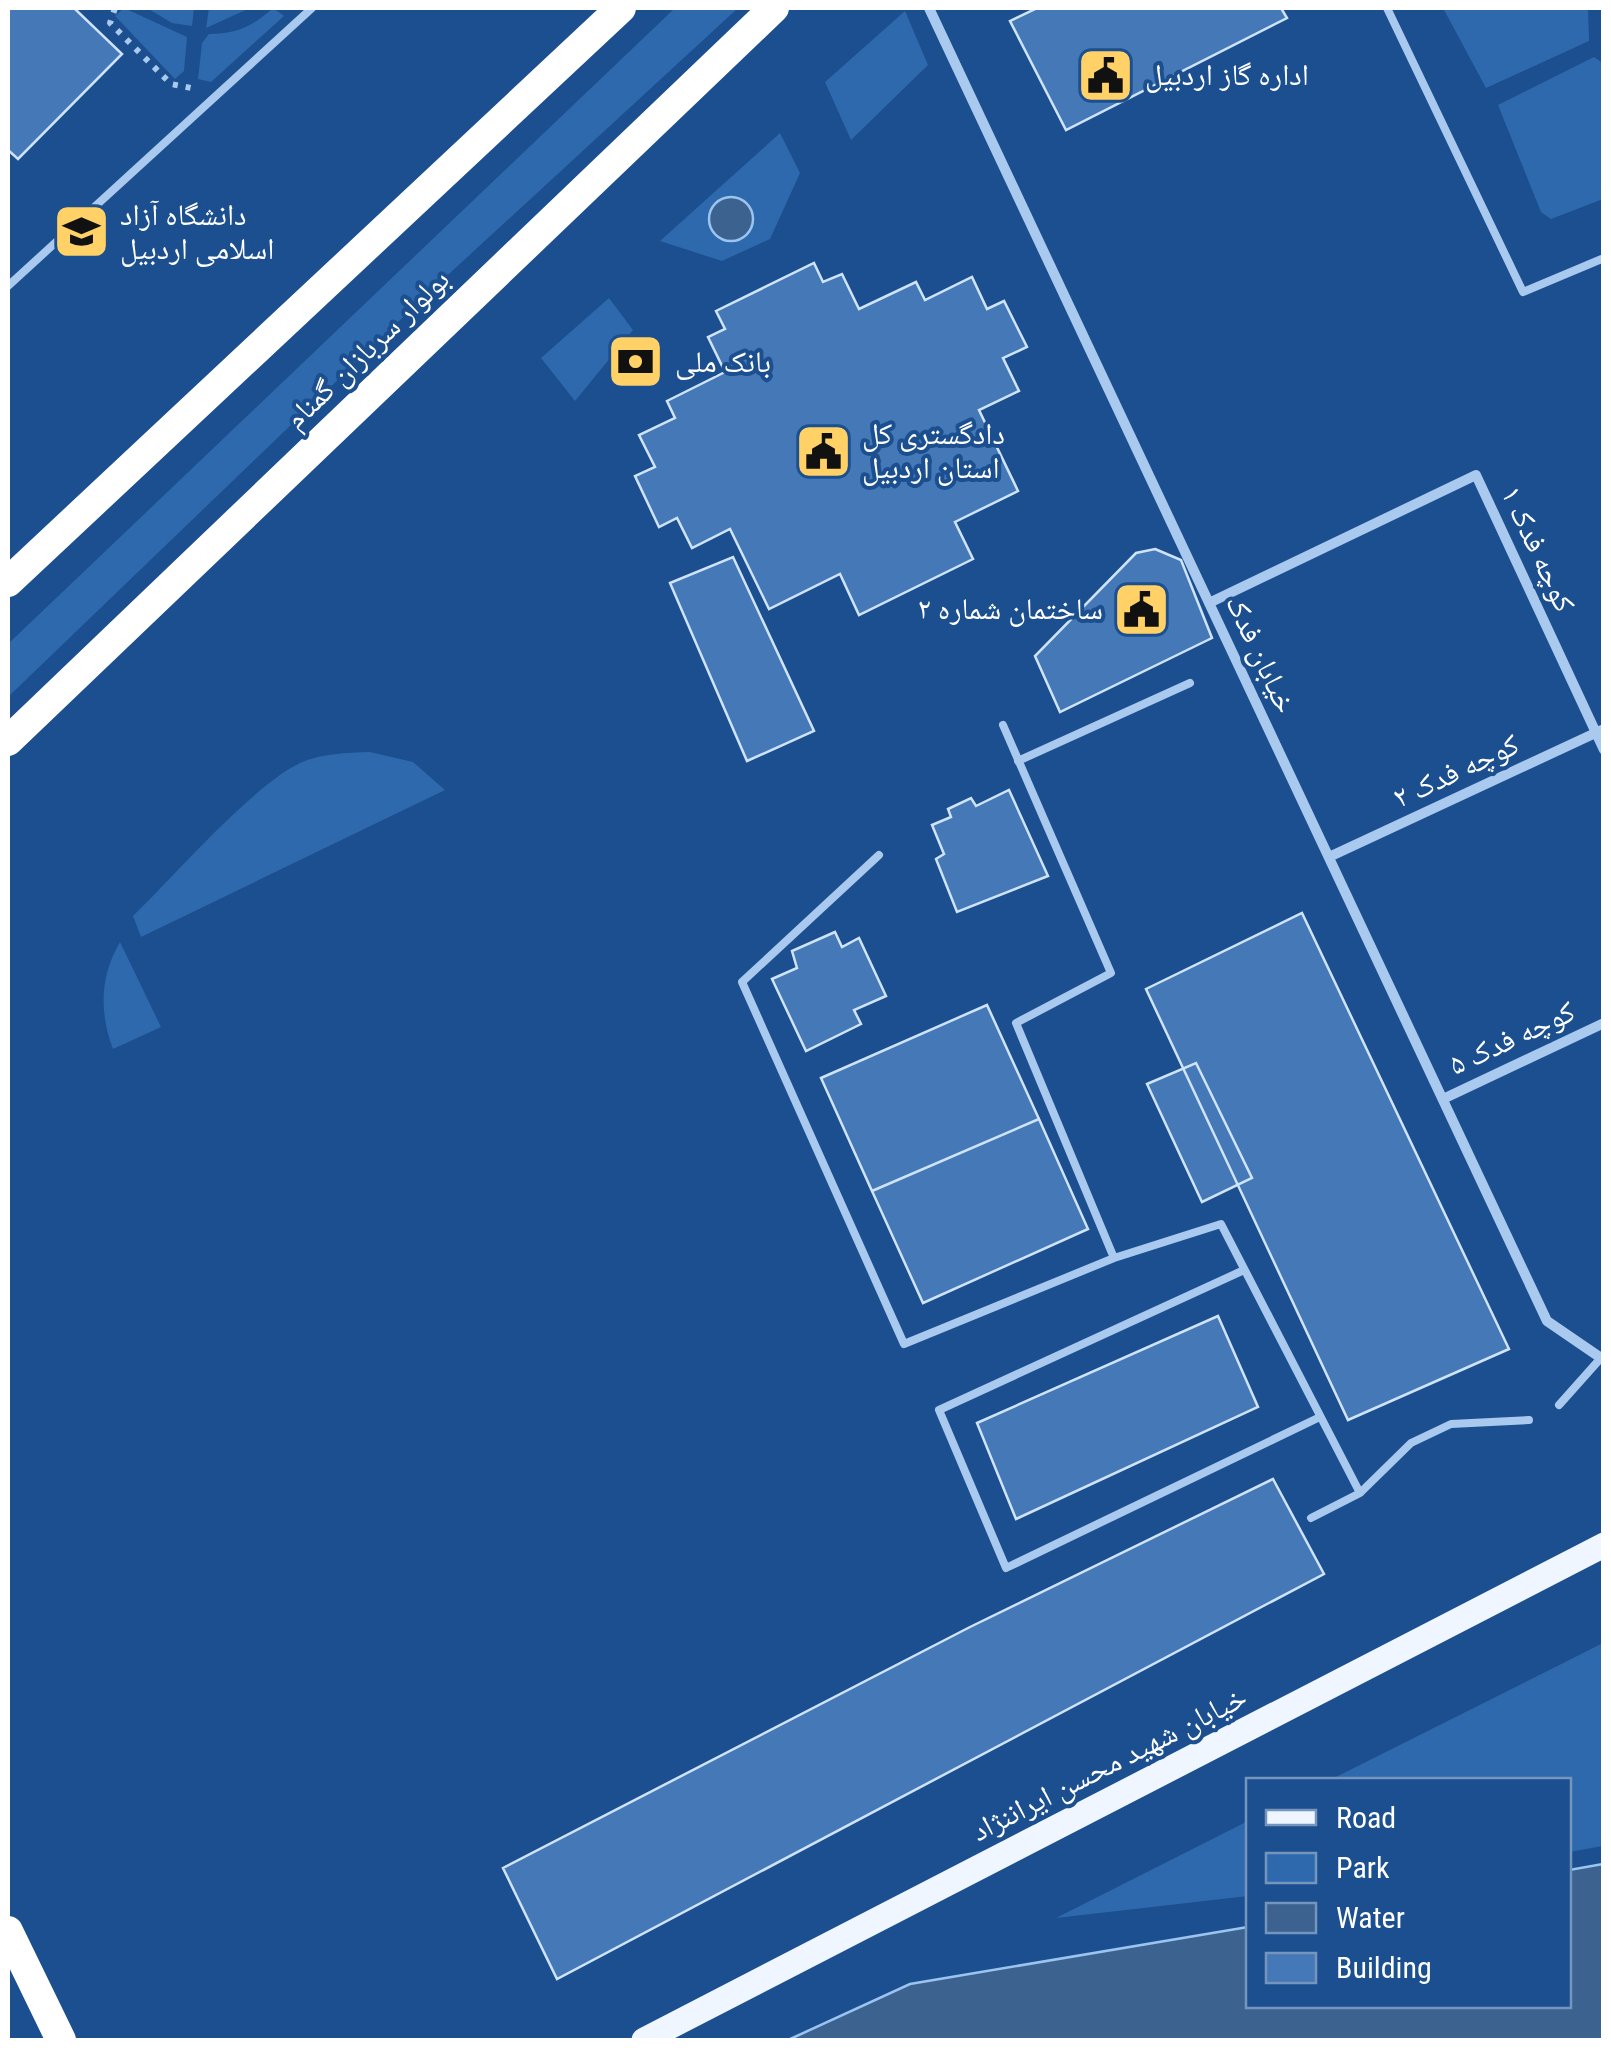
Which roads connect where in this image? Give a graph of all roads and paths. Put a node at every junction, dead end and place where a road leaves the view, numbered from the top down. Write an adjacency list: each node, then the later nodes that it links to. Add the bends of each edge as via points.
1 (115, 8): 7 (path, via 110,23 171,84)
2 (312, 8): 7 (lane)
3 (621, 8): 10 (highway)
4 (774, 8): 15 (highway, بولوار سربازان گمنام)
5 (929, 8): 11 (street, خیابان فدک)
6 (1386, 8): 8 (lane, via 1523,292)
7 (214, 96): 9 (lane)
8 (1604, 258)
9 (8, 286)
10 (8, 582)
11 (1209, 603): 14 (street, کوچه فدک ۱, via 1476,475); 19 (street, خیابان فدک)
12 (1190, 683): 17 (lane)
13 (1002, 725): 17 (lane)
14 (1600, 732): 16 (street, کوچه فدک ۱); 19 (street, کوچه فدک ۲)
15 (8, 741)
16 (1604, 750)
17 (1018, 761): 22 (lane, via 1110,973 1016,1023)
18 (879, 856): 22 (lane, via 742,982 904,1344)
19 (1329, 858): 21 (street, خیابان فدک)
20 (1604, 1023): 21 (street, کوچه فدک ۵)
21 (1443, 1099): 24 (street, خیابان فدک, via 1547,1321)
22 (1114, 1258): 23 (lane, via 1221,1224)
23 (1244, 1270): 26 (lane); 26 (lane, via 939,1410 1006,1568)
24 (1602, 1360): 25 (lane)
25 (1558, 1406)
26 (1320, 1417): 28 (lane)
27 (1528, 1420): 28 (lane, via 1451,1424 1410,1444)
28 (1360, 1493): 29 (lane)
29 (1311, 1518)
30 (1604, 1546): 33 (main road, خیابان شهید محسن ایراننژاد)
31 (8, 1931): 32 (highway)
32 (61, 2040)
33 (644, 2040)

